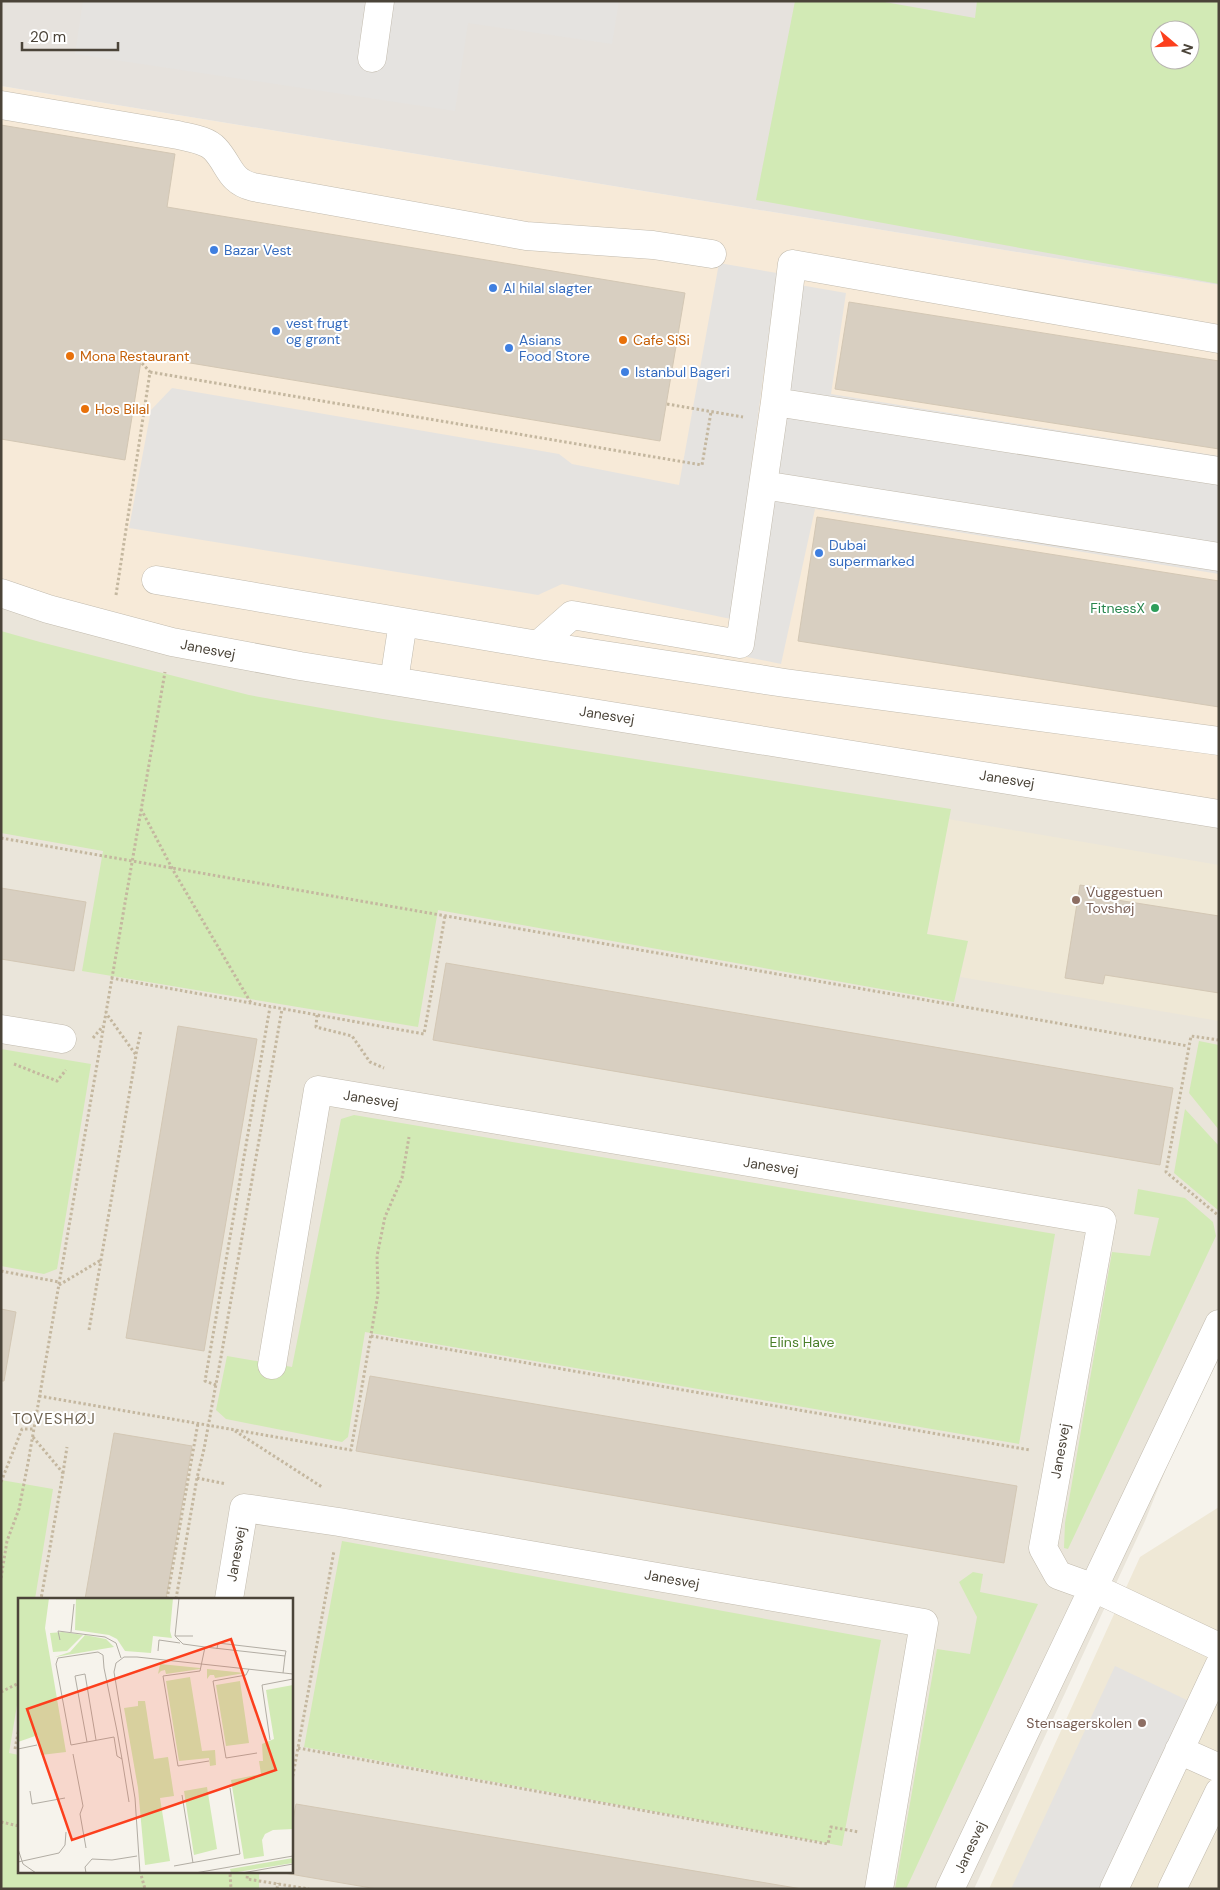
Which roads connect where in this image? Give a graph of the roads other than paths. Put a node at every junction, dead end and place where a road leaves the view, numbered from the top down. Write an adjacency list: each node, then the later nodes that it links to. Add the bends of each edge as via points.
1 (380, 1): 2 (street)
2 (372, 58)
3 (1, 105): 4 (street, via 201,141 214,148 234,177 253,187 526,236 653,245)
4 (712, 254)
5 (1219, 339): 6 (street, via 792,264)
6 (773, 412): 7 (street); 8 (street)
7 (1219, 472)
8 (763, 485): 9 (street); 13 (street, via 740,644 572,615)
9 (1219, 557)
10 (156, 580): 12 (street)
11 (1, 593): 14 (street, Janesvej, via 172,642)
12 (403, 622): 13 (street); 14 (street)
13 (538, 645): 15 (street, via 785,683)
14 (394, 681): 16 (street, Janesvej)
15 (1219, 741)
16 (1219, 814)
17 (1, 1029): 18 (street)
18 (62, 1039)
19 (1219, 1324): 21 (street, Janesvej)
20 (272, 1365): 21 (street, Janesvej, via 318,1090 1102,1221 1042,1548 1058,1576)
21 (1094, 1588): 23 (street); 29 (street, Janesvej)
22 (229, 1598): 28 (street, Janesvej, via 244,1508 924,1622)
23 (1219, 1648)
24 (1219, 1666): 25 (street)
25 (1179, 1750): 26 (street); 30 (street)
26 (1219, 1768)
27 (1219, 1792): 31 (street)
28 (879, 1889)
29 (950, 1889)
30 (1114, 1889)
31 (1172, 1889)

